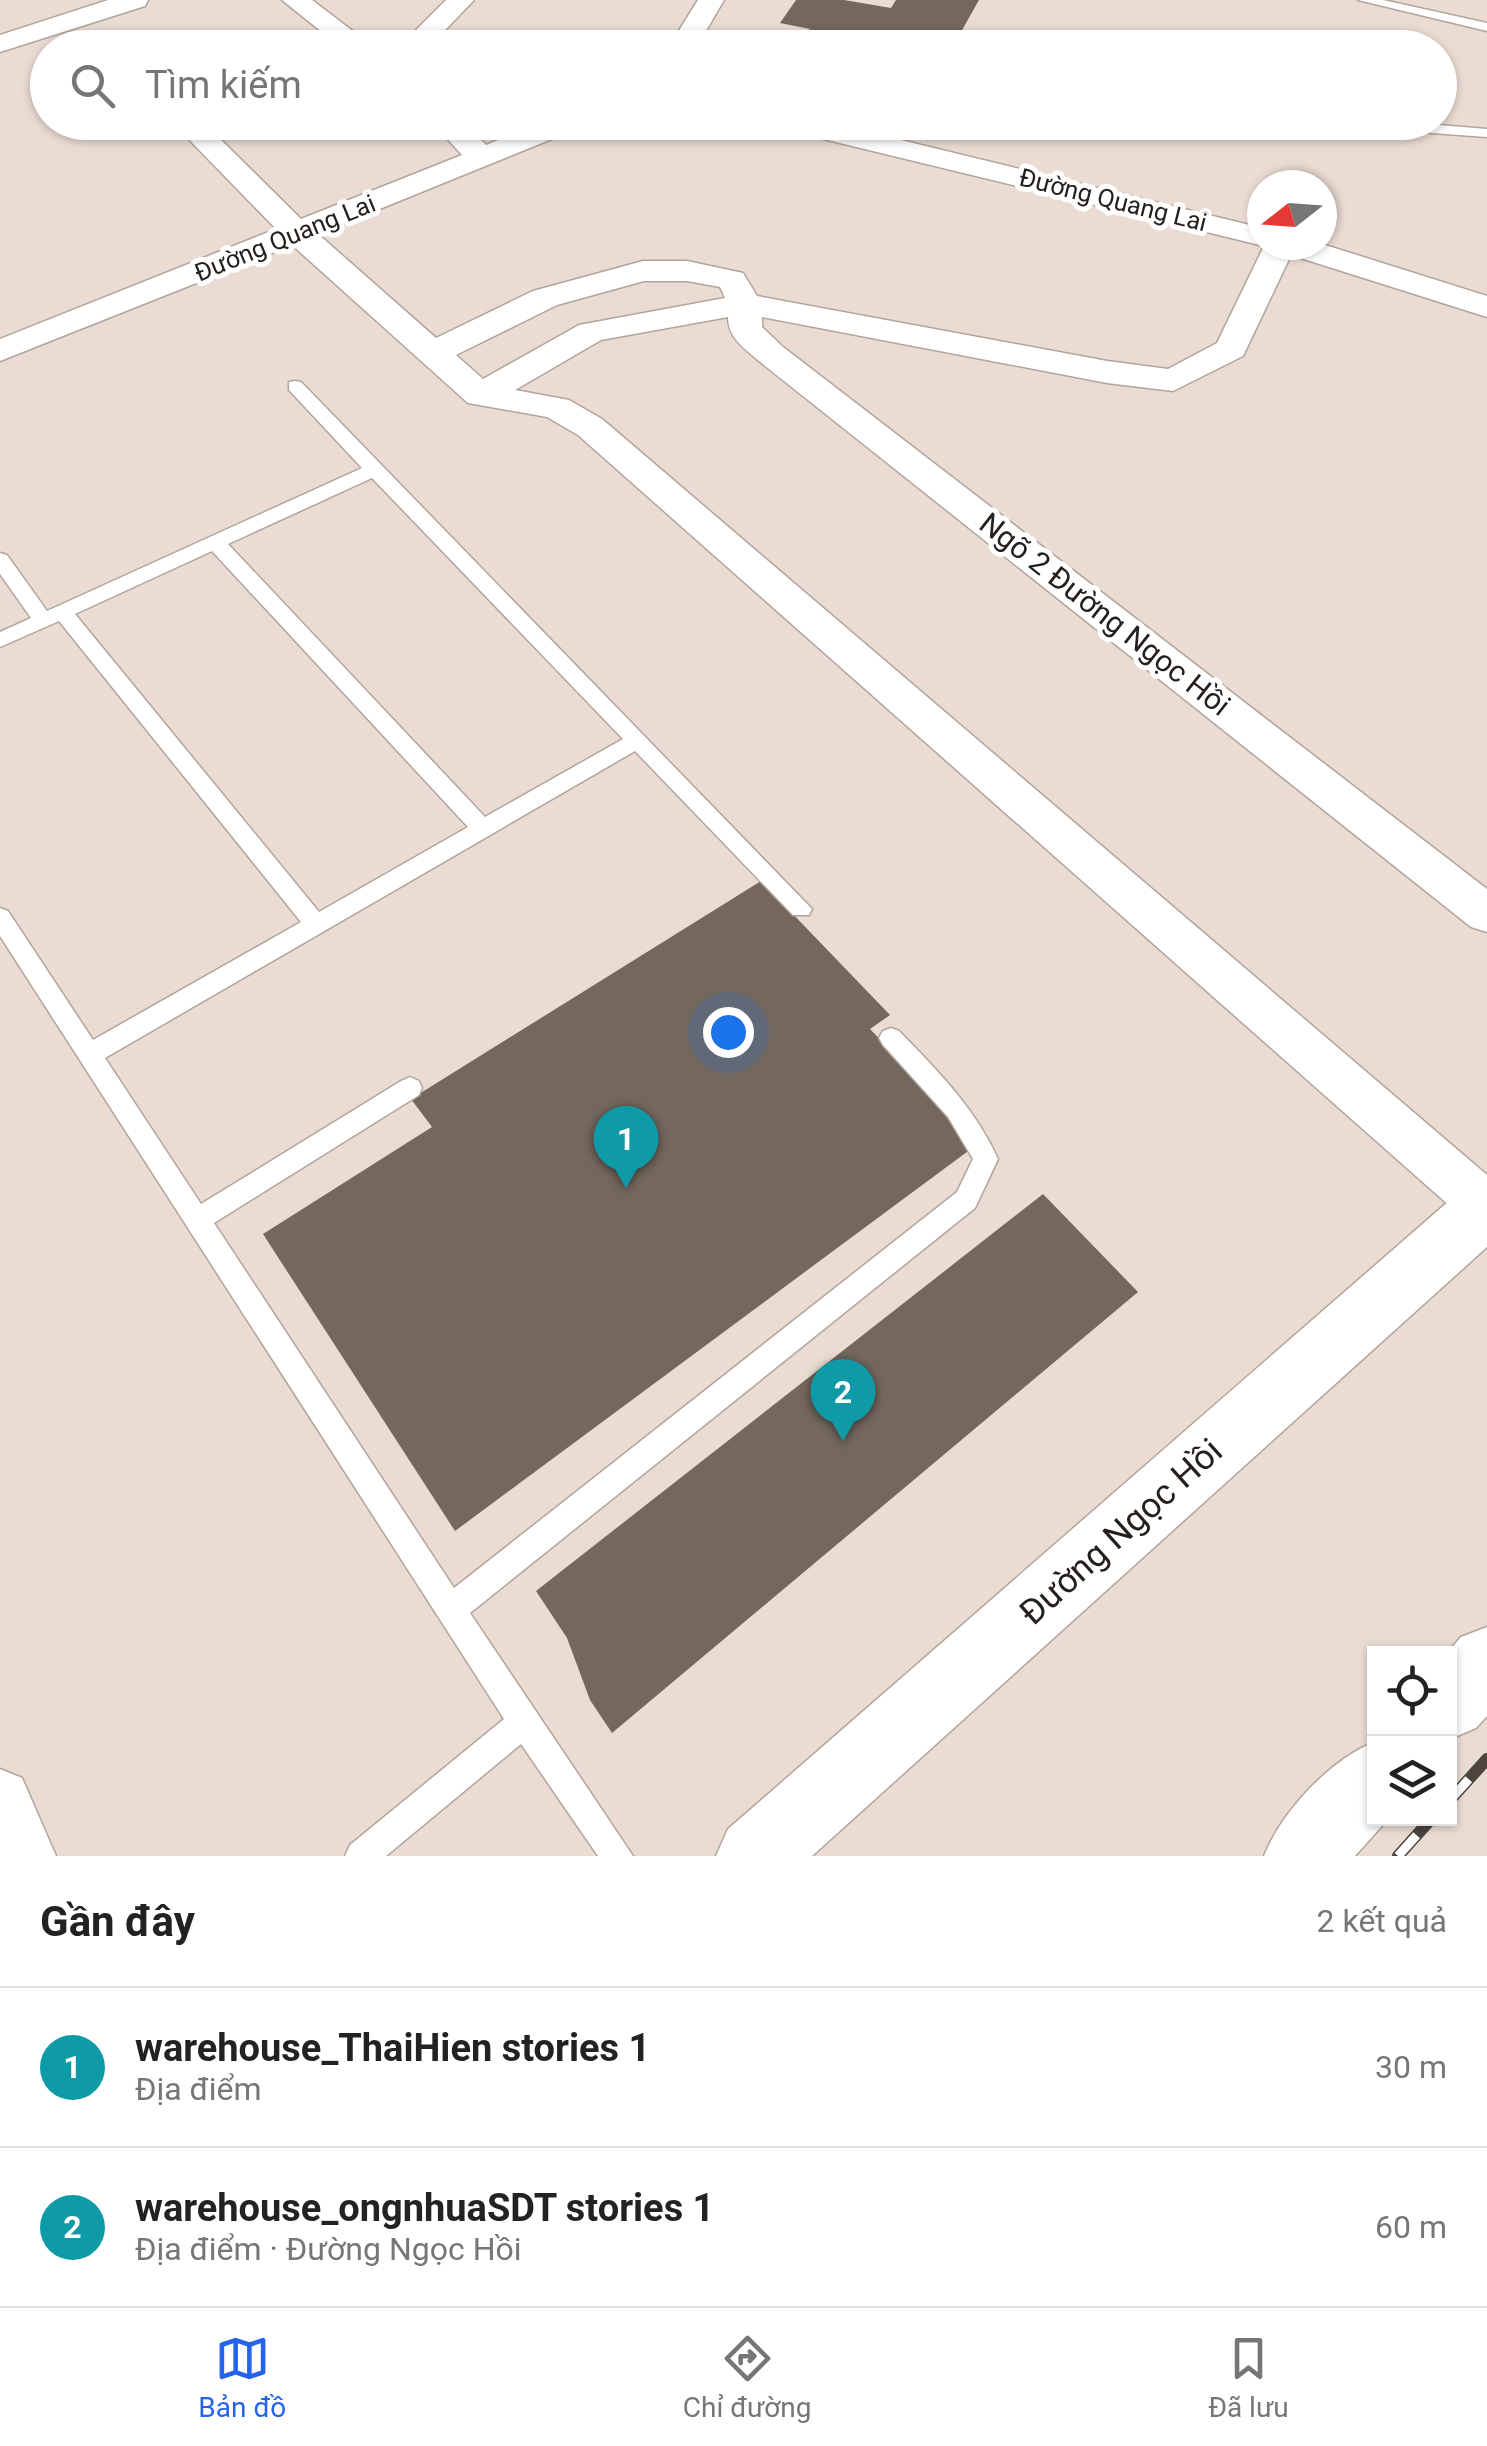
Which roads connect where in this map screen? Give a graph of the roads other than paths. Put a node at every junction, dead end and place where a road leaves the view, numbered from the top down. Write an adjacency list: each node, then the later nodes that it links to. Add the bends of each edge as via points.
1 (58, 0): 8 (street)
2 (134, 0): 8 (street)
3 (295, 0): 10 (street)
4 (461, 0): 11 (street)
5 (711, 0): 12 (street)
6 (1365, 0): 7 (lane)
7 (1487, 26)
8 (90, 28): 9 (street)
9 (79, 30)
10 (336, 30)
11 (430, 30)
12 (693, 30)
13 (30, 39): 14 (street)
14 (0, 44)
15 (1457, 130): 16 (lane)
16 (1487, 132)
17 (204, 140): 23 (street)
18 (464, 140): 21 (street)
19 (522, 140): 21 (street, Đường Quang Lai)
20 (862, 140): 22 (street, Đường Quang Lai)
21 (480, 156): 23 (street, Đường Quang Lai)
22 (1247, 233)
23 (299, 234): 28 (street, Đường Quang Lai); 29 (street)
24 (1273, 260): 26 (street, via 1232,349 1173,380)
25 (1337, 260): 27 (street)
26 (745, 304): 29 (street, via 732,280 643,270 544,298); 31 (street, via 591,332); 40 (street, Ngõ 2 Đường Ngọc Hồi, via 745,330 771,354)
27 (1487, 308)
28 (0, 350)
29 (433, 352): 31 (street)
30 (295, 386): 32 (lane)
31 (480, 396): 46 (street, via 557,408 590,427)
32 (374, 470): 33 (lane); 37 (lane)
33 (215, 542): 35 (lane); 38 (lane)
34 (0, 560): 35 (lane)
35 (52, 616): 36 (lane); 42 (lane)
36 (0, 640)
37 (634, 742): 38 (lane); 39 (lane)
38 (481, 826): 42 (lane)
39 (801, 910)
40 (1487, 914)
41 (0, 918): 44 (lane)
42 (315, 923): 44 (lane)
43 (891, 1038): 48 (lane, via 976,1136 986,1160 966,1200)
44 (90, 1054): 47 (lane)
45 (410, 1088): 47 (lane)
46 (1487, 1207): 57 (highway, Đường Ngọc Hồi)
47 (197, 1220): 48 (lane)
48 (450, 1609): 51 (lane)
49 (1487, 1663): 50 (highway)
50 (1457, 1695)
51 (524, 1722): 55 (lane); 56 (lane)
52 (1367, 1787): 58 (highway)
53 (0, 1800): 54 (street)
54 (24, 1856)
55 (361, 1856)
56 (617, 1856)
57 (756, 1856)
58 (1302, 1856)

